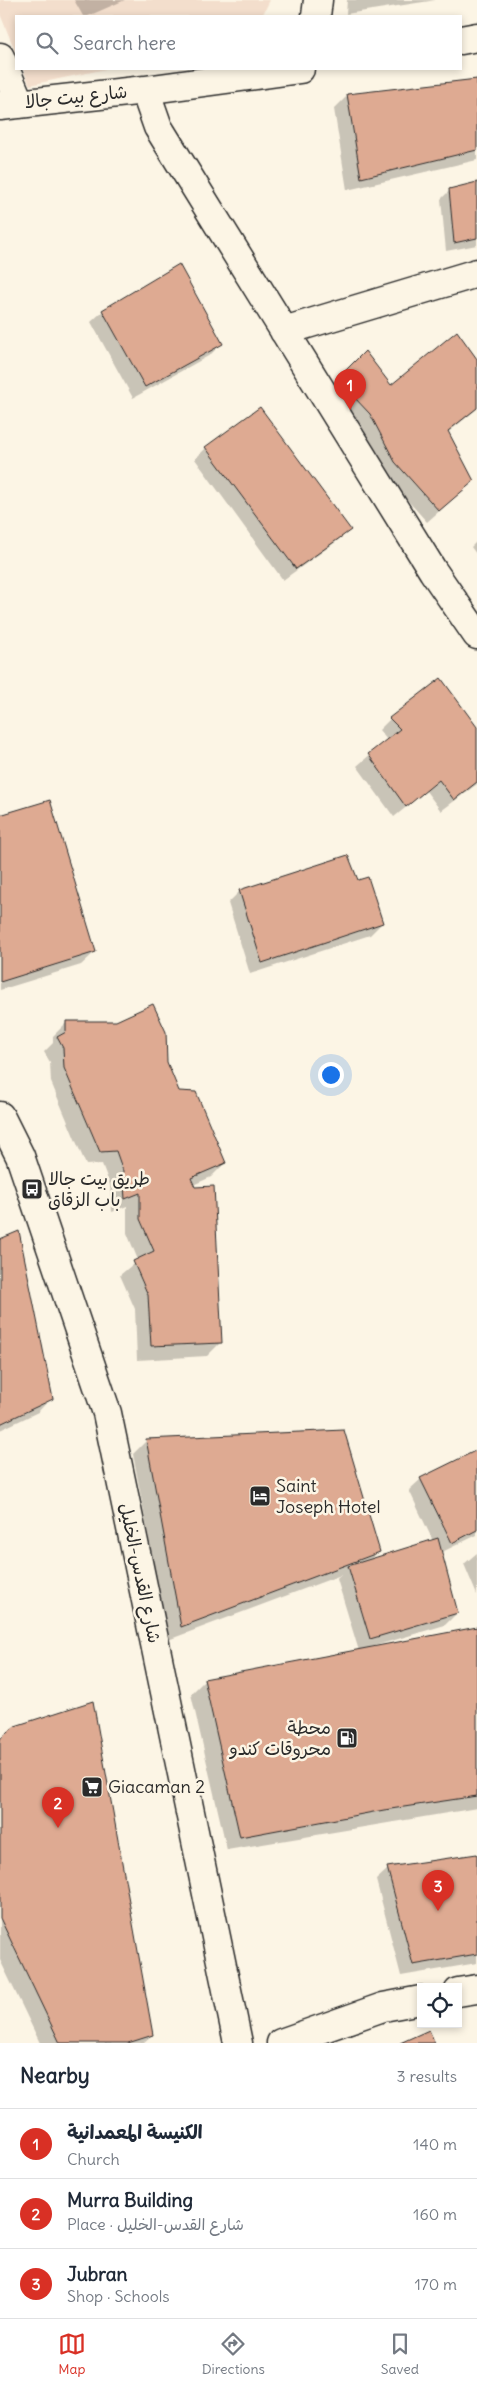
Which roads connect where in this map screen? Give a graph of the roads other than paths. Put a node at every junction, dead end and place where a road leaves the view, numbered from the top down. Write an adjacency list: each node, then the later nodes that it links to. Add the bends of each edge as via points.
1 (318, 0): 2 (street)
2 (316, 15)
3 (477, 37): 4 (street)
4 (462, 40)
5 (0, 57): 8 (street)
6 (293, 70): 7 (street, شارع بيت جالا)
7 (145, 90): 8 (street, شارع بيت جالا); 10 (street, via 158,127)
8 (10, 105)
9 (477, 273): 10 (street)
10 (284, 331): 11 (street)
11 (477, 636)
12 (0, 1116): 16 (street, شارع القدس-الخليل, via 20,1156 107,1413)
13 (477, 1989): 14 (street)
14 (462, 1991)
15 (417, 2001): 17 (street, via 383,2007)
16 (238, 2043)
17 (280, 2043)

